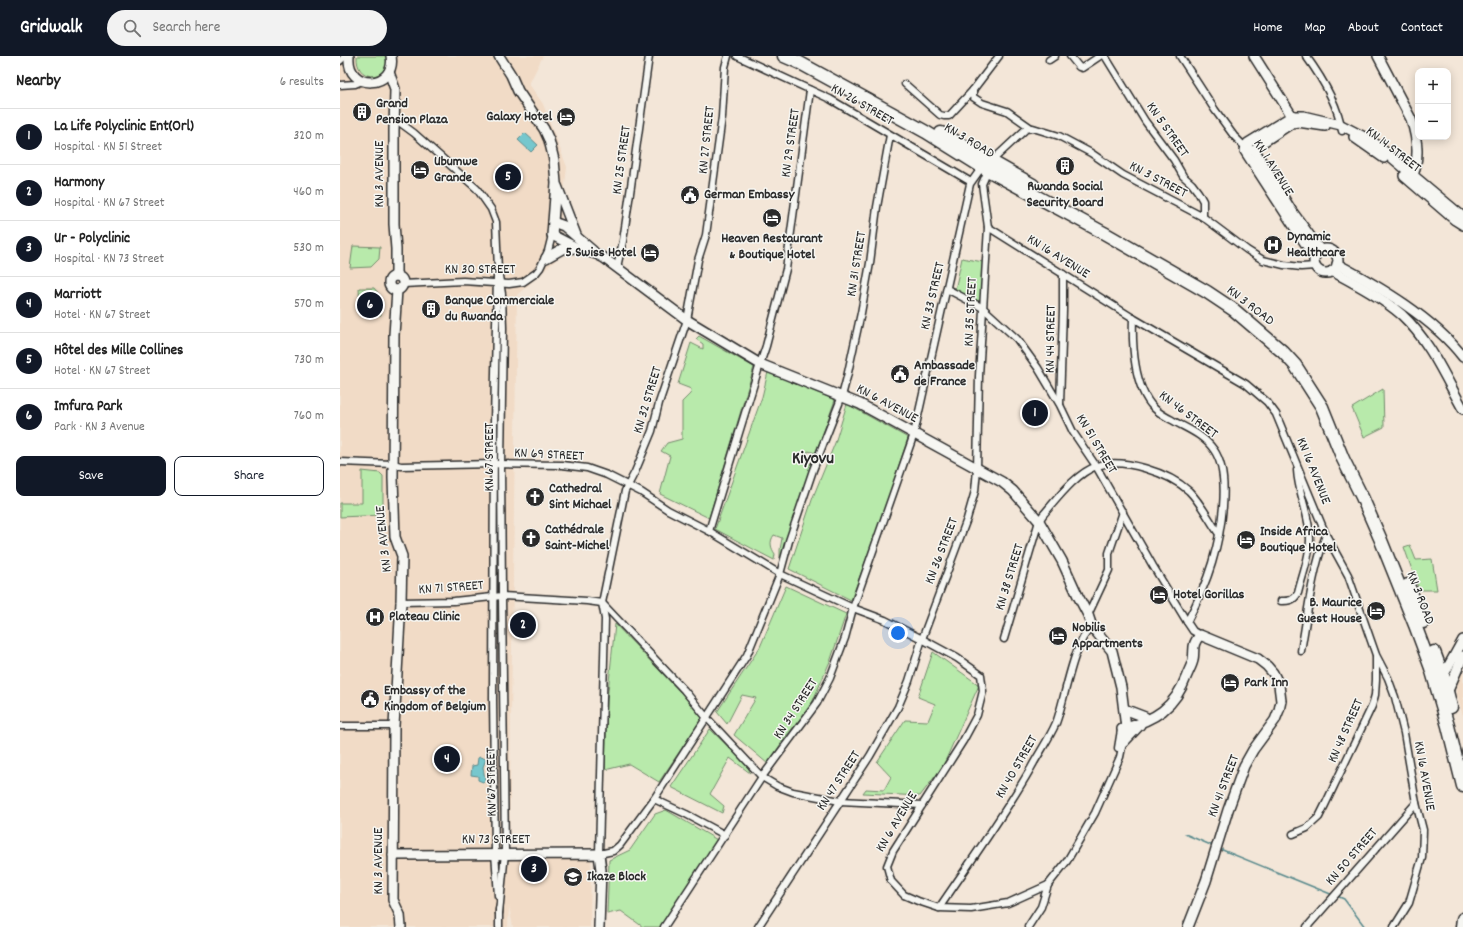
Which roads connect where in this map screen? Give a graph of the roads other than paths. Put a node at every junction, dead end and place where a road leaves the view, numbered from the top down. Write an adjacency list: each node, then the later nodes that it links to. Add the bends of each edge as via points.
1 (345, 56): 20 (street)
2 (349, 56): 22 (main road, via 351,70)
3 (392, 56): 21 (main road)
4 (499, 56): 37 (main road, via 518,91 544,129 554,160)
5 (649, 56): 50 (street, KN 25 STREET, via 628,210)
6 (728, 56): 58 (street, KN 27 STREET, via 706,235 698,260)
7 (737, 56): 25 (street, KN 26 STREET)
8 (784, 56): 34 (highway, KN 3 ROAD)
9 (803, 56): 34 (highway, KN 3 ROAD)
10 (999, 56): 26 (street)
11 (1055, 56): 19 (street)
12 (1070, 56): 13 (street, via 1080,68)
13 (1100, 56)
14 (1105, 56): 38 (street, KN 5 STREET, via 1145,121 1183,176 1198,192 1203,202)
15 (1180, 56): 32 (street, KN 1 AVENUE, via 1234,136)
16 (1254, 56): 28 (main road)
17 (1306, 56): 30 (street, via 1331,99)
18 (1378, 56): 35 (main road, via 1414,128 1418,162)
19 (1049, 60)
20 (340, 61)
21 (389, 72): 22 (main road, via 379,81); 27 (main road, KN 3 AVENUE, via 395,89)
22 (362, 81): 24 (street)
23 (905, 84): 26 (street, via 944,116 949,116)
24 (340, 85)
25 (810, 90): 31 (street, KN 26 STREET, via 830,99); 62 (street, KN 29 STREET, via 786,269)
26 (973, 90): 29 (street, via 973,97 982,103 1007,111)
27 (395, 119): 53 (street, KN 67 STREET, via 439,154 483,196 496,222); 54 (main road, KN 3 AVENUE, via 394,224 396,276 401,278)
28 (1294, 119): 30 (main road, KN 14 STREET, via 1303,116); 32 (main road); 33 (main road, via 1256,147)
29 (1030, 128): 34 (street); 38 (street, KN 3 STREET, via 1059,136 1091,153 1123,175)
30 (1341, 128): 35 (main road, KN 14 STREET)
31 (890, 136): 36 (street, KN 26 STREET); 63 (street, KN 31 STREET, via 861,313)
32 (1246, 146): 33 (street); 46 (main road, KN 1 AVENUE, via 1246,153 1307,246)
33 (1255, 151): 46 (main road, KN 1 AVENUE)
34 (990, 163): 36 (street, KN 33 STREET); 42 (street, via 982,189); 97 (highway, KN 3 ROAD, via 1210,287 1266,327 1295,355 1330,407 1388,535); 109 (highway, KN 3 ROAD, via 1104,234 1207,292 1256,328 1295,366 1322,407 1397,579 1431,668)
35 (1412, 179): 39 (main road, KN 14 STREET); 41 (main road, KN 14 STREET)
36 (971, 182): 55 (street, KN 33 STREET)
37 (556, 183): 40 (main road); 44 (main road)
38 (1203, 217): 49 (street, KN 3 STREET, via 1263,260 1289,266)
39 (1463, 217)
40 (554, 222): 43 (main road); 44 (main road, KN 6 AVENUE)
41 (1463, 225)
42 (988, 227): 52 (street, KN 16 AVENUE); 56 (street, KN 35 STREET)
43 (552, 235): 45 (main road, KN 6 AVENUE); 48 (street, KN 30 STREET)
44 (576, 235): 47 (main road, KN 6 AVENUE)
45 (579, 249): 47 (main road, KN 6 AVENUE); 48 (main road, via 562,249)
46 (1318, 253): 49 (main road); 51 (main road, via 1328,249 1335,253 1338,260)
47 (596, 254): 50 (main road, KN 6 AVENUE)
48 (546, 258): 53 (street, KN 30 STREET, via 530,278 516,284)
49 (1315, 266): 51 (main road, via 1321,272 1329,272)
50 (617, 267): 58 (main road, KN 6 AVENUE)
51 (1335, 268): 61 (main road, via 1368,281 1397,300 1441,334); 65 (main road, via 1402,316 1422,338)
52 (1063, 274): 57 (street, KN 16 AVENUE); 64 (street, KN 44 STREET)
53 (498, 283): 54 (street, KN 30 STREET, via 463,281); 59 (street, KN 67 STREET); 60 (street, KN 67 STREET)
54 (400, 287): 68 (main road, KN 3 AVENUE, via 394,335)
55 (947, 289): 56 (street, KN 51 STREET); 66 (street, KN 33 STREET)
56 (983, 308): 64 (street, KN 51 STREET, via 1017,339); 72 (street, KN 35 STREET)
57 (1133, 318): 70 (street, KN 16 AVENUE, via 1217,366 1257,393 1276,414); 77 (street, KN 46 STREET, via 1133,349 1144,395 1159,412 1191,429 1206,441 1220,463 1223,489)
58 (687, 320): 62 (main road, KN 6 AVENUE); 73 (street, KN 32 STREET, via 652,431 636,472)
59 (496, 327): 60 (street); 69 (street, KN 67 STREET)
60 (503, 328): 69 (street, KN 67 STREET)
61 (1463, 357)
62 (760, 364): 63 (main road, KN 6 AVENUE); 76 (street, KN 29 STREET)
63 (842, 396): 66 (main road, KN 6 AVENUE); 79 (street, KN 31 STREET, via 813,470)
64 (1060, 404): 71 (street, KN 51 STREET, via 1073,432)
65 (1463, 410)
66 (914, 434): 72 (main road, KN 6 AVENUE); 85 (street, KN 34 STREET)
67 (340, 462): 68 (street, KN 69 STREET)
68 (393, 464): 69 (street, KN 69 STREET); 83 (main road, KN 3 AVENUE, via 395,537 402,556)
69 (498, 464): 73 (street, KN 69 STREET, via 587,468); 80 (street, KN 67 STREET); 81 (street, KN 67 STREET)
70 (1296, 464): 78 (street, KN 16 AVENUE); 82 (street, via 1310,540 1298,593 1295,599)
71 (1096, 466): 74 (street, KN 51 STREET); 75 (street, via 1072,483); 77 (street, via 1129,466 1154,471 1173,479 1194,496)
72 (977, 470): 75 (main road, KN 6 AVENUE, via 1002,482 1013,491); 90 (street, KN 36 STREET, via 975,491 967,519)
73 (627, 486): 76 (street, KN 69 STREET); 84 (street, KN 32 STREET)
74 (1123, 512): 86 (street, via 1109,553 1109,570); 87 (street, KN 51 STREET)
75 (1039, 521): 86 (main road, KN 6 AVENUE); 91 (street, KN 38 STREET)
76 (709, 531): 79 (street, KN 6 AVENUE)
77 (1219, 534): 87 (street, KN 46 STREET, via 1212,564)
78 (1326, 535): 94 (street, via 1310,593); 95 (street, KN 16 AVENUE, via 1348,575)
79 (780, 574): 85 (street, KN 6 AVENUE); 100 (street, KN 31 STREET, via 747,655)
80 (493, 596): 81 (street, KN 71 STREET); 83 (street, KN 71 STREET, via 454,601); 116 (street, KN 67 STREET)
81 (502, 596): 84 (street, KN 71 STREET); 117 (street, KN 67 STREET)
82 (1281, 601)
83 (401, 602): 103 (main road, KN 3 AVENUE)
84 (602, 603): 100 (street); 118 (street, via 605,620)
85 (853, 608): 90 (street, KN 6 AVENUE, via 885,620); 108 (street, KN 34 STREET, via 830,678 817,703)
86 (1088, 615): 88 (main road, KN 6 AVENUE)
87 (1187, 622): 89 (street, KN 51 STREET, via 1193,631)
88 (1092, 627): 93 (main road, KN 6 AVENUE); 121 (street, KN 40 STREET, via 1081,642 1056,722 1044,745 1009,806)
89 (1200, 635): 101 (main road, via 1194,641 1193,660 1182,690 1173,702); 130 (main road, KN 41 STREET, via 1263,663 1277,680 1281,689 1281,700 1275,720 1244,766)
90 (922, 639): 111 (street, KN 47 STREET, via 915,665 898,707); 113 (street, KN 6 AVENUE, via 957,658 981,675 983,685 977,714 967,734)
91 (1004, 640)
92 (1463, 640): 97 (main road)
93 (1103, 642): 99 (main road, KN 6 AVENUE, via 1112,652); 104 (main road, KN 6 AVENUE, via 1108,652)
94 (1301, 651)
95 (1376, 655): 112 (street, KN 16 AVENUE, via 1395,697); 114 (street, KN 48 STREET, via 1375,695 1372,706 1319,817 1307,828)
96 (1463, 656): 98 (main road)
97 (1443, 676): 98 (highway, KN 3 ROAD)
98 (1447, 693): 106 (highway, KN 3 ROAD)
99 (1124, 709): 101 (main road); 104 (main road, KN 6 AVENUE)
100 (707, 718): 108 (street); 110 (street, KN 31 STREET)
101 (1144, 719): 104 (main road); 105 (main road)
102 (340, 726): 103 (street)
103 (394, 726): 119 (main road, KN 3 AVENUE)
104 (1123, 726): 105 (street, KN 6 AVENUE); 107 (street, KN 6 AVENUE)
105 (1123, 743): 107 (street, KN 6 AVENUE)
106 (1463, 753)
107 (1115, 766): 120 (street, KN 6 AVENUE, via 1095,813 1067,861)
108 (762, 777): 111 (street, via 793,792); 115 (street, KN 34 STREET)
109 (1463, 786)
110 (654, 799): 115 (street); 118 (street, KN 31 STREET, via 620,845 614,850)
111 (840, 801): 113 (street); 128 (street, KN 47 STREET)
112 (1416, 803): 131 (street, KN 50 STREET); 132 (street, KN 16 AVENUE, via 1423,830 1422,858 1409,903)
113 (922, 805): 121 (street, KN 6 AVENUE, via 893,850 887,866 891,881 904,894)
114 (1293, 834)
115 (725, 835): 127 (street, KN 34 STREET)
116 (495, 853): 117 (main road, KN 73 STREET); 119 (main road, KN 73 STREET); 122 (street, KN 67 STREET)
117 (505, 853): 118 (main road, KN 73 STREET); 122 (street, KN 67 STREET)
118 (598, 854): 126 (main road, via 601,870)
119 (393, 855): 124 (main road, KN 3 AVENUE, via 393,900 400,915)
120 (1048, 885): 121 (street, KN 6 AVENUE, via 1008,903 971,909); 129 (street, via 1041,907)
121 (939, 908)
122 (499, 913): 125 (street)
123 (1463, 920): 133 (highway)
124 (401, 927)
125 (499, 927)
126 (600, 927)
127 (664, 927)
128 (758, 927)
129 (1028, 927)
130 (1188, 927)
131 (1307, 927)
132 (1394, 927)
133 (1462, 927)

